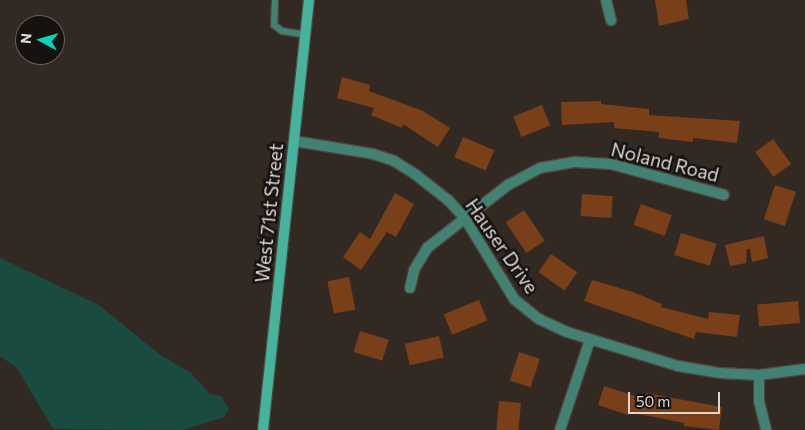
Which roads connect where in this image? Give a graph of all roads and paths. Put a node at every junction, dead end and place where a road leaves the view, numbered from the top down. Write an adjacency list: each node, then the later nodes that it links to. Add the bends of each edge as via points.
1 (275, 0): 5 (lane, via 274,26 282,31)
2 (309, 0): 5 (street, West 71st Street)
3 (606, 0): 4 (street)
4 (611, 20)
5 (306, 35): 6 (street, West 71st Street)
6 (294, 141): 8 (street, Hauser Drive, via 365,152 394,161 448,200); 13 (street, West 71st Street)
7 (724, 195): 8 (street, Noland Road, via 611,164 575,162 540,168)
8 (464, 217): 9 (street, Noland Road, via 427,248 414,270); 10 (street, Hauser Drive, via 502,283 518,303 539,319)
9 (410, 288)
10 (590, 340): 12 (street, Hauser Drive, via 678,366); 14 (street)
11 (805, 368): 12 (street, Hauser Drive)
12 (759, 375): 15 (street, via 759,401)
13 (263, 430)
14 (560, 430)
15 (766, 430)

